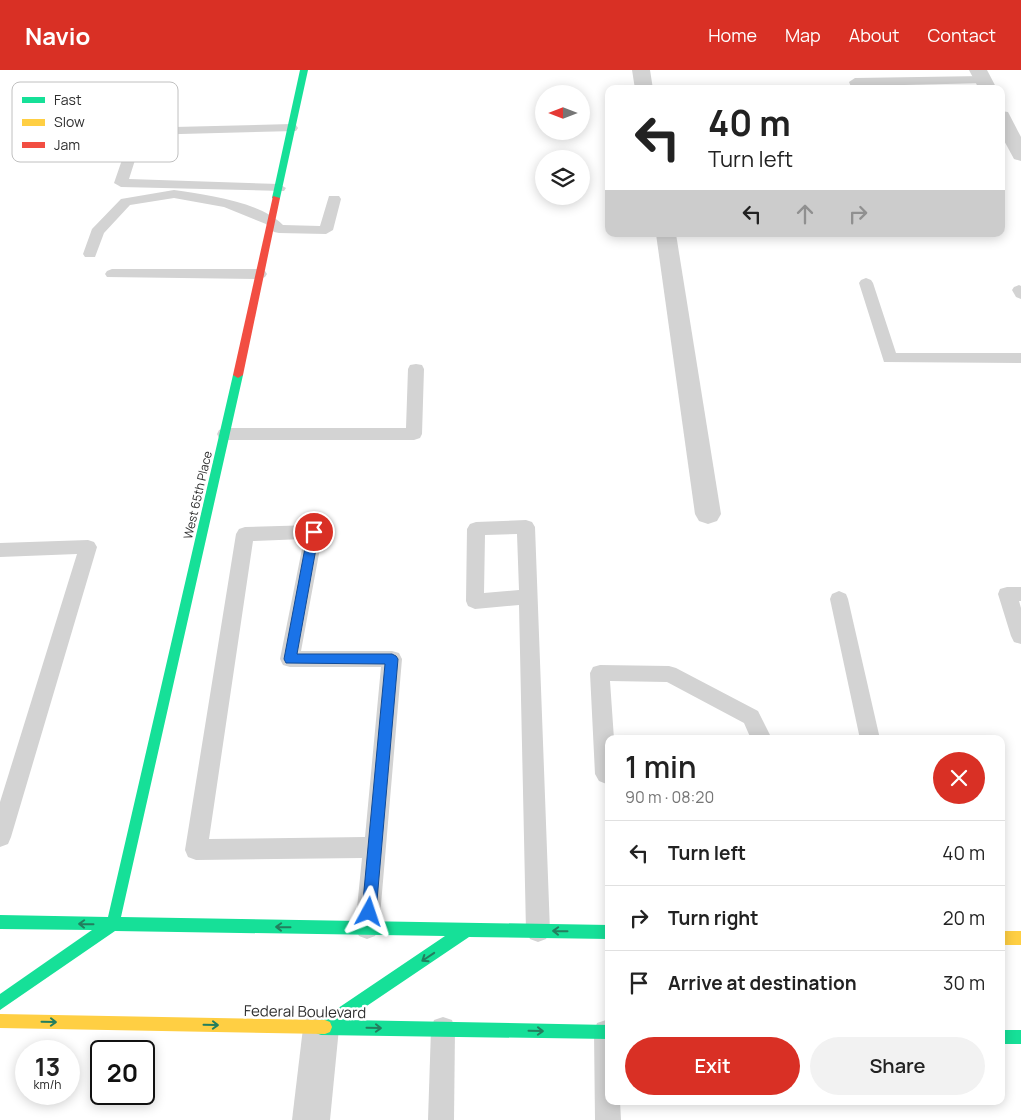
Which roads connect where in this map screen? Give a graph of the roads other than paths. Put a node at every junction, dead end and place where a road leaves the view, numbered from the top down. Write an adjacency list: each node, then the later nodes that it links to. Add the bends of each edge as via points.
1 (304, 70): 7 (street, West 65th Place)
2 (641, 70): 4 (street)
3 (983, 80): 5 (lane, via 855,82)
4 (643, 85)
5 (856, 85)
6 (1005, 126): 9 (street)
7 (292, 128): 8 (lane); 11 (street, West 65th Place)
8 (178, 130)
9 (1021, 155)
10 (128, 162): 11 (lane, via 121,183)
11 (279, 188): 13 (street, West 65th Place)
12 (334, 199): 13 (lane, via 326,230 279,229)
13 (271, 221): 15 (lane, via 227,203 174,194 126,202 97,232); 17 (street, West 65th Place)
14 (666, 237): 22 (street)
15 (90, 254)
16 (112, 274): 17 (lane)
17 (260, 274): 21 (street, West 65th Place)
18 (866, 283): 19 (lane, via 890,358)
19 (1021, 358)
20 (416, 370): 21 (lane, via 414,434)
21 (225, 434): 34 (street, West 65th Place)
22 (708, 514)
23 (0, 550): 31 (lane, via 88,547)
24 (1021, 594): 27 (lane, via 1007,594)
25 (528, 597): 37 (lane)
26 (839, 599): 29 (lane)
27 (1021, 636)
28 (760, 735): 30 (lane, via 751,717 669,674 600,673)
29 (869, 735)
30 (605, 757)
31 (0, 837)
32 (375, 846): 32 (lane, via 392,659 290,659 314,532 245,534 196,850); 35 (lane)
33 (0, 922): 34 (street, one-way to 33)
34 (114, 924): 35 (street, one-way to 34); 41 (street)
35 (367, 928): 36 (street)
36 (468, 930): 37 (street); 43 (street, one-way to 43)
37 (538, 931): 38 (street, one-way to 37)
38 (605, 932)
39 (1005, 938): 40 (street)
40 (1021, 938)
41 (0, 1003)
42 (0, 1021): 43 (street, Federal Boulevard, one-way to 43)
43 (321, 1028): 44 (street, Federal Boulevard, one-way to 44); 49 (street)
44 (443, 1029): 45 (street, Federal Boulevard, one-way to 45); 50 (lane)
45 (605, 1032)
46 (1005, 1037): 47 (street)
47 (1021, 1037)
48 (608, 1105): 51 (lane)
49 (312, 1120)
50 (441, 1120)
51 (608, 1120)

